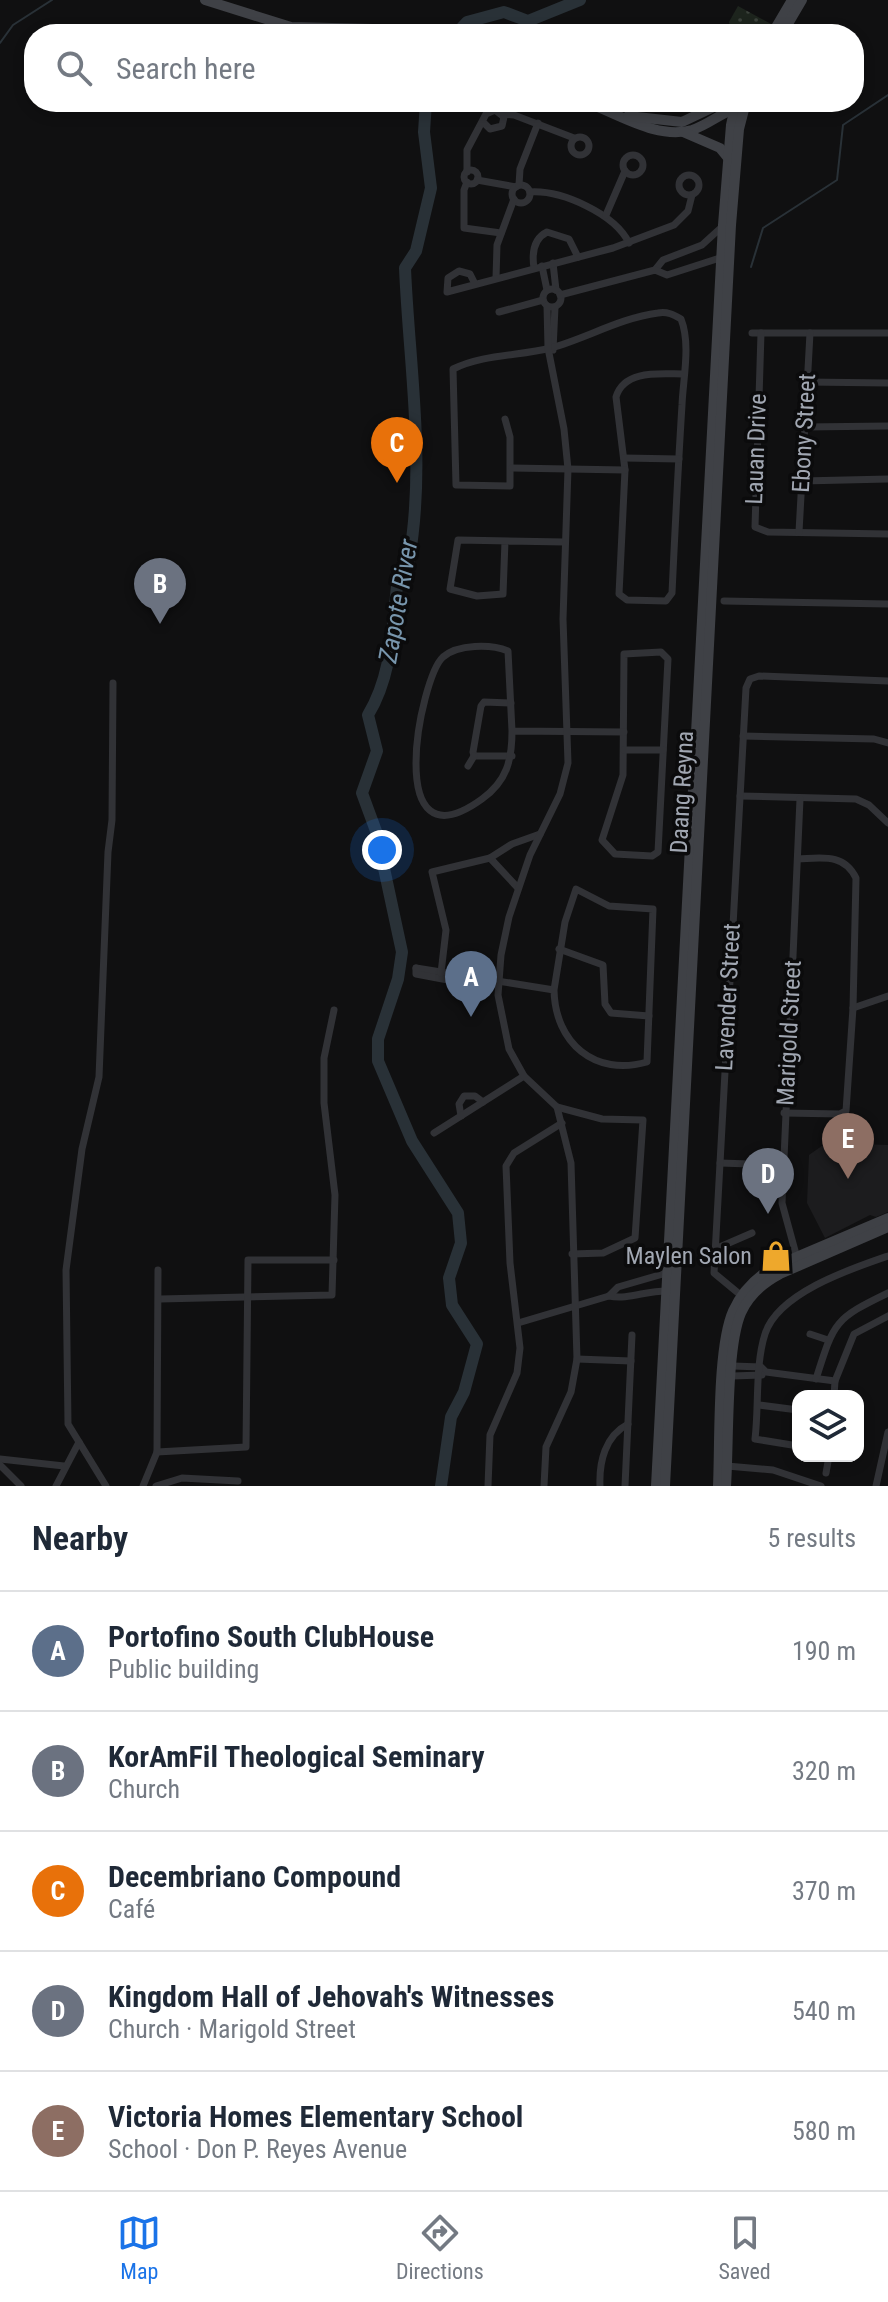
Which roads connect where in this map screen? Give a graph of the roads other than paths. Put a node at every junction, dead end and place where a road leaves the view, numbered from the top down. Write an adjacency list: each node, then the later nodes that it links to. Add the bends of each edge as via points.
1 (205, 0): 4 (main road)
2 (792, 0): 5 (main road)
3 (802, 0): 6 (main road)
4 (281, 24)
5 (778, 24)
6 (788, 24)
7 (488, 112): 16 (street)
8 (496, 112): 14 (street)
9 (614, 112): 15 (main road)
10 (714, 112): 15 (main road, via 682,122)
11 (726, 112): 18 (main road)
12 (736, 112): 20 (main road, Daang Reyna)
13 (736, 112): 30 (main road, Daang Reyna)
14 (502, 114): 16 (street, via 497,130); 17 (street)
15 (625, 116): 18 (main road, via 644,126)
16 (484, 123): 22 (street, via 467,150)
17 (538, 123): 19 (street); 25 (street)
18 (682, 132): 20 (main road, via 708,142)
19 (574, 138)
20 (729, 159): 30 (main road, Daang Reyna)
21 (625, 171): 29 (street)
22 (467, 172): 23 (street, via 475,172); 24 (street)
23 (477, 180): 24 (street); 25 (street)
24 (467, 182): 31 (street, via 464,228)
25 (517, 186): 26 (street); 28 (street)
26 (530, 192): 28 (street, via 524,203); 29 (street)
27 (692, 195): 32 (street, via 688,211 674,225)
28 (514, 199): 31 (street)
29 (606, 215): 32 (street)
30 (727, 225): 34 (main road, Daang Reyna); 37 (street, via 702,245 663,260)
31 (501, 233): 38 (street)
32 (629, 243): 33 (street)
33 (578, 257): 35 (street); 36 (street, via 569,239 547,232 533,252)
34 (725, 257): 37 (street, via 667,275); 116 (main road, Daang Reyna)
35 (553, 263): 36 (street); 40 (street)
36 (538, 267): 38 (street); 40 (street)
37 (655, 270): 40 (street)
38 (496, 278): 39 (street)
39 (475, 284)
40 (555, 292): 41 (street); 41 (street)
41 (548, 304): 42 (street); 45 (street)
42 (499, 312)
43 (810, 333): 44 (street, Lauan Drive); 47 (street, Ebony Street); 59 (street, Lauan Drive, via 756,333 754,524 763,532)
44 (888, 333)
45 (551, 350): 46 (street, via 614,323 663,312 684,325); 54 (street, via 453,369 456,485 510,486); 55 (street)
46 (683, 374): 52 (street, via 646,373 617,391); 53 (street)
47 (807, 382): 48 (street); 51 (street, Ebony Street)
48 (888, 383)
49 (505, 419): 54 (street)
50 (888, 426): 51 (street)
51 (805, 427): 58 (street, Ebony Street)
52 (624, 458): 53 (street); 56 (street)
53 (679, 459): 56 (street, via 672,593 666,601 627,600 619,594)
54 (512, 468): 55 (street)
55 (568, 469): 56 (street); 62 (street)
56 (625, 470)
57 (888, 479): 58 (street)
58 (802, 481): 59 (street, Ebony Street)
59 (799, 532): 60 (street, Lauan Drive)
60 (888, 534)
61 (505, 541): 62 (street); 63 (street, via 458,540); 63 (street, via 503,594 477,596)
62 (564, 542): 73 (street)
63 (450, 589): 64 (street)
64 (442, 596)
65 (724, 601): 66 (street)
66 (888, 604)
67 (435, 650): 68 (street)
68 (442, 658): 71 (street, via 468,647 508,651); 80 (street, via 431,677 421,728 417,795 425,809 444,815 473,805 499,784)
69 (888, 681): 75 (street, Lavender Street, via 750,679)
70 (113, 683): 144 (street, via 99,1077 82,1149 66,1270 68,1424)
71 (511, 703): 72 (street); 79 (street, via 481,706)
72 (512, 731): 73 (street); 80 (street)
73 (568, 731): 74 (street); 85 (street, via 565,777)
74 (624, 732): 77 (street); 78 (street, via 624,654 666,654)
75 (743, 736): 76 (street); 82 (street, Lavender Street)
76 (888, 743)
77 (624, 750): 78 (street); 78 (street, via 619,792 602,840 615,854 652,856 658,852)
78 (663, 750)
79 (474, 756): 80 (street); 81 (street)
80 (512, 756)
81 (468, 766)
82 (740, 796): 83 (street); 105 (street, Lavender Street)
83 (800, 799): 84 (street, via 856,799); 87 (street, Marigold Street)
84 (888, 823)
85 (540, 834): 86 (street); 88 (street)
86 (490, 858): 88 (street); 90 (street, via 432,872 446,930)
87 (798, 859): 95 (street, via 838,859 856,878); 101 (street, Marigold Street)
88 (518, 888): 92 (street)
89 (559, 949): 93 (street); 97 (street, via 603,965 605,1004 611,1013); 97 (street, via 576,889 609,906 653,909)
90 (441, 973): 91 (street); 91 (street, via 416,968 416,974 469,984)
91 (473, 979): 92 (street)
92 (498, 983): 93 (street); 98 (street, via 504,1036)
93 (554, 990): 97 (street, via 556,1014 568,1039 604,1065 647,1062)
94 (888, 996): 95 (street)
95 (853, 1008): 101 (street, via 846,1111)
96 (334, 1010): 113 (street, via 324,1058 335,1195)
97 (649, 1016)
98 (524, 1076): 99 (street); 100 (street)
99 (483, 1102): 102 (street); 102 (street, via 464,1096)
100 (557, 1107): 103 (street); 111 (street, via 602,1119 643,1120 635,1238 603,1253)
101 (784, 1113): 106 (street, Marigold Street)
102 (461, 1116): 104 (street)
103 (562, 1123): 111 (street, via 573,1181); 128 (street, via 514,1153 506,1166)
104 (434, 1133)
105 (720, 1163): 106 (street); 110 (street, Lavender Street)
106 (783, 1165): 114 (street, Marigold Street, via 783,1212)
107 (888, 1218): 114 (main road)
108 (888, 1227): 114 (main road)
109 (752, 1233): 110 (street)
110 (715, 1249): 124 (street, Lavender Street, via 714,1273)
111 (572, 1254): 126 (street)
112 (888, 1256): 135 (street, via 781,1307 764,1335)
113 (334, 1260): 123 (street, via 332,1295); 123 (street, via 248,1260)
114 (798, 1260): 124 (main road)
115 (158, 1270): 125 (street)
116 (672, 1272): 117 (street); 119 (main road, Daang Reyna)
117 (655, 1276): 118 (street); 119 (street)
118 (632, 1283): 121 (street); 122 (street)
119 (666, 1291): 121 (street); 163 (main road, Daang Reyna); 164 (main road, Daang Reyna)
120 (888, 1293): 131 (street, via 844,1315)
121 (635, 1295): 122 (street)
122 (609, 1296): 126 (street)
123 (248, 1298): 125 (street); 146 (street, via 246,1447)
124 (745, 1298): 134 (main road); 139 (main road, via 725,1332)
125 (160, 1299): 146 (street)
126 (577, 1305): 128 (street); 132 (street)
127 (888, 1316): 137 (street, via 854,1334)
128 (518, 1323): 159 (street, via 519,1359 490,1435)
129 (810, 1334): 131 (street)
130 (632, 1335): 133 (street)
131 (828, 1340): 136 (street)
132 (577, 1359): 133 (street); 160 (street, via 571,1392 546,1447)
133 (631, 1361): 142 (street)
134 (732, 1371): 135 (street); 139 (main road)
135 (762, 1371): 136 (street); 140 (street)
136 (816, 1379): 137 (street)
137 (835, 1381): 138 (street)
138 (834, 1390)
139 (727, 1391): 151 (main road); 165 (main road)
140 (759, 1405): 141 (street); 145 (street, via 755,1439)
141 (792, 1409)
142 (628, 1424): 161 (street, via 614,1433 600,1461); 162 (street)
143 (888, 1432): 168 (street)
144 (79, 1442): 150 (street); 156 (street)
145 (792, 1445)
146 (157, 1452): 157 (street)
147 (0, 1459): 150 (street)
148 (828, 1462): 152 (street)
149 (0, 1465): 154 (street)
150 (64, 1466): 155 (street)
151 (727, 1466): 166 (main road); 167 (street, via 773,1470)
152 (826, 1473)
153 (238, 1481): 158 (street, via 182,1478)
154 (21, 1486)
155 (56, 1486)
156 (106, 1486)
157 (143, 1486)
158 (156, 1486)
159 (488, 1486)
160 (544, 1486)
161 (600, 1486)
162 (625, 1486)
163 (656, 1486)
164 (665, 1486)
165 (718, 1486)
166 (726, 1486)
167 (821, 1486)
168 (876, 1486)

